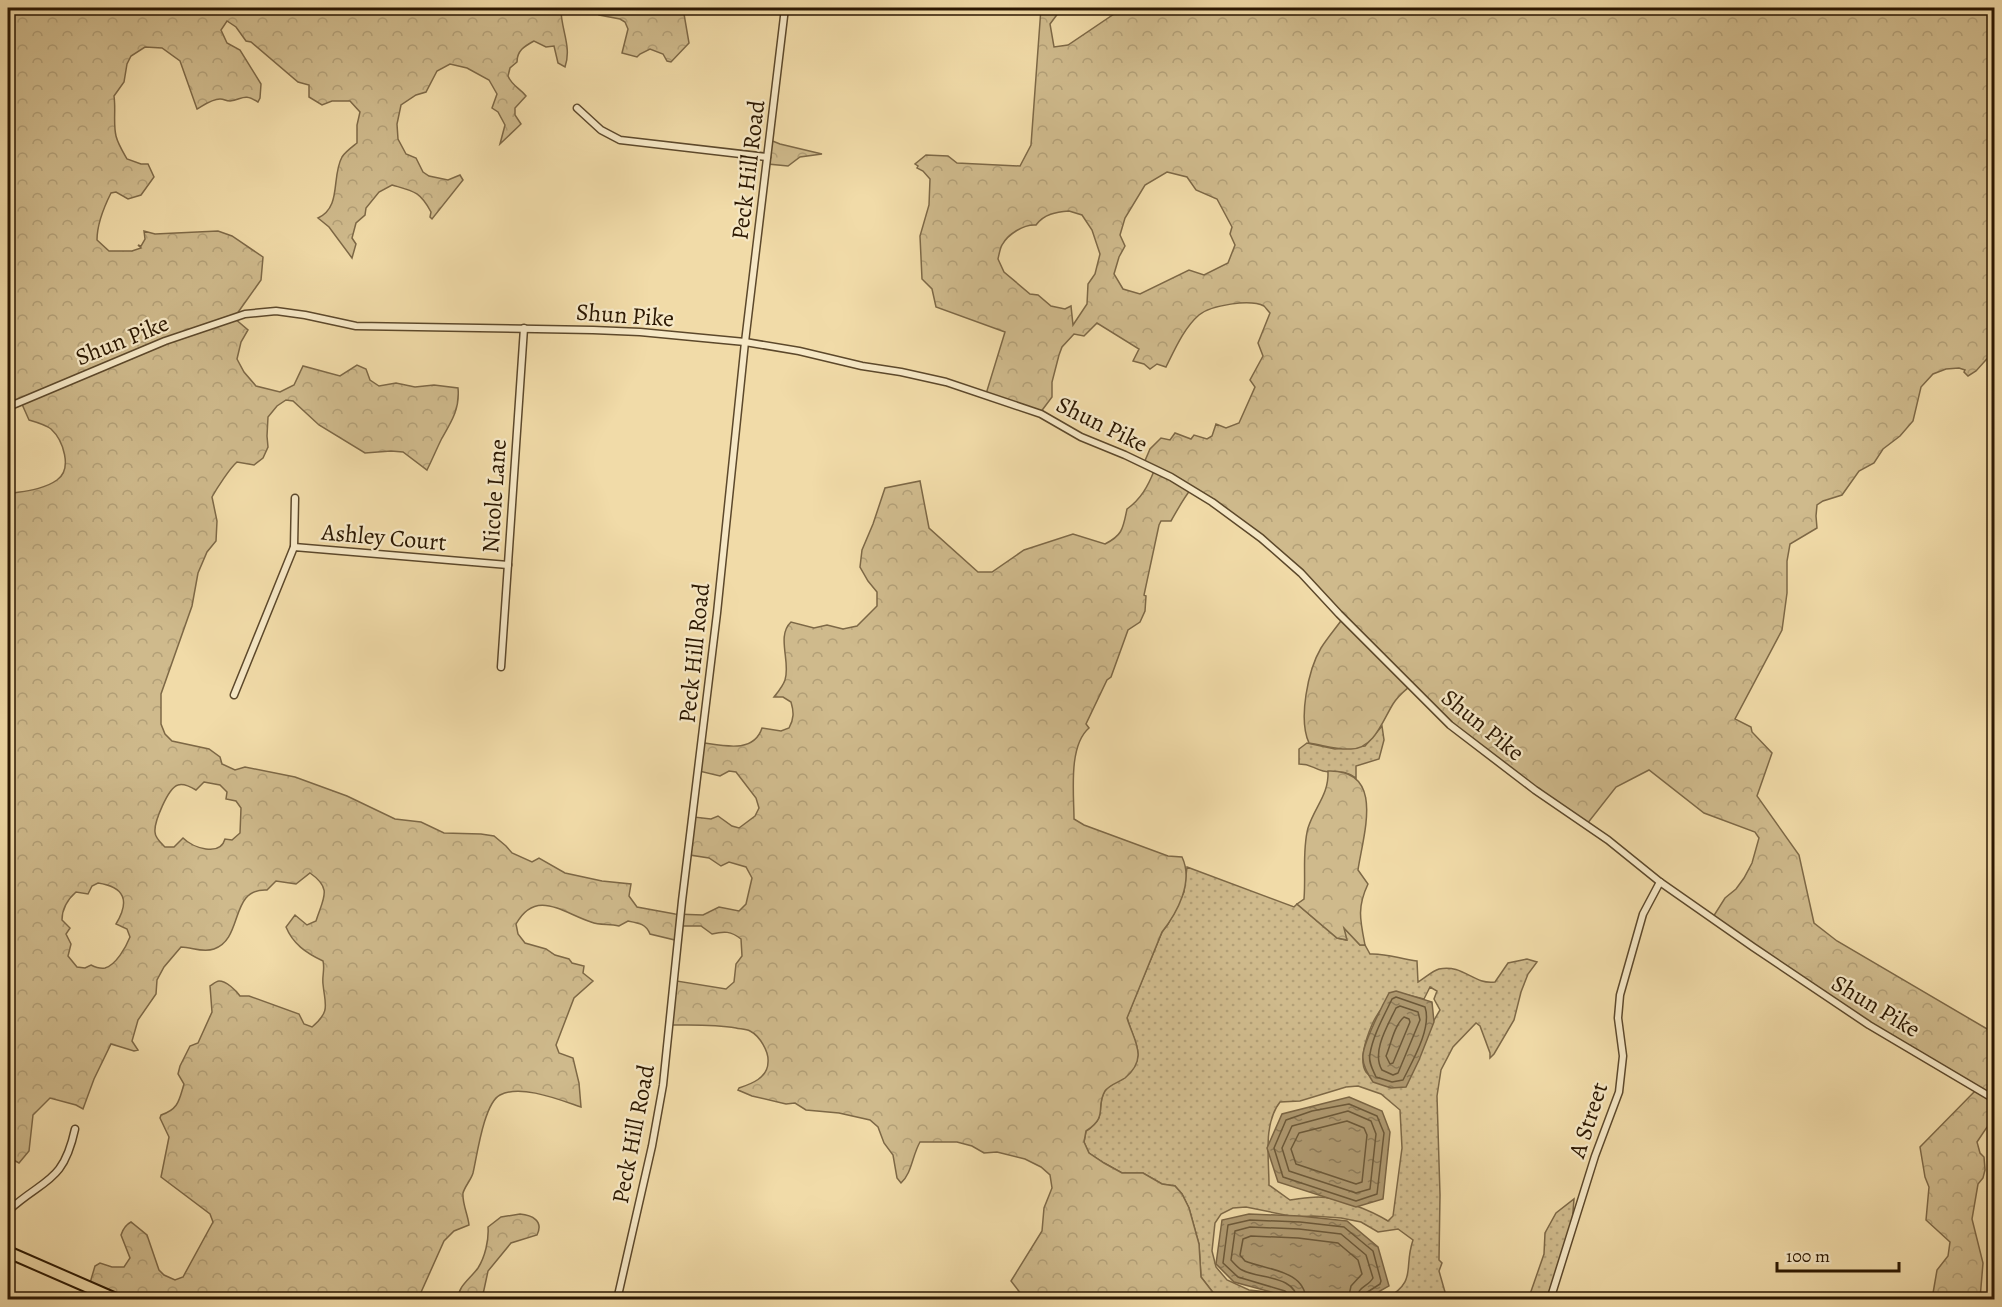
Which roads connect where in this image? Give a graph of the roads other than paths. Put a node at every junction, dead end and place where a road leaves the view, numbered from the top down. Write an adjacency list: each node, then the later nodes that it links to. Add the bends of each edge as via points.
1 (785, 8): 3 (street, Peck Hill Road)
2 (577, 108): 3 (street, via 601,130 620,140)
3 (767, 157): 5 (street, Peck Hill Road)
4 (524, 328): 5 (street, Shun Pike, via 640,332); 6 (street, Shun Pike, via 356,326 276,311 245,314 165,341); 9 (street, Nicole Lane)
5 (745, 342): 12 (street, Shun Pike, via 946,382 1041,414 1179,482 1261,538 1301,573 1450,725); 18 (street, Peck Hill Road, via 663,1085)
6 (8, 407)
7 (295, 498): 8 (street, Ashley Court)
8 (294, 547): 9 (street, Ashley Court); 11 (street, Ashley Court)
9 (508, 565): 10 (street, Nicole Lane)
10 (501, 667)
11 (234, 695)
12 (1660, 882): 13 (street, Shun Pike, via 1869,1026); 19 (street, A Street, via 1643,914 1620,995 1618,1017 1623,1056 1619,1092)
13 (1995, 1099)
14 (75, 1129): 15 (street, via 66,1160 53,1178)
15 (8, 1211)
16 (8, 1252): 17 (main road)
17 (118, 1299)
18 (617, 1299)
19 (1550, 1299)

